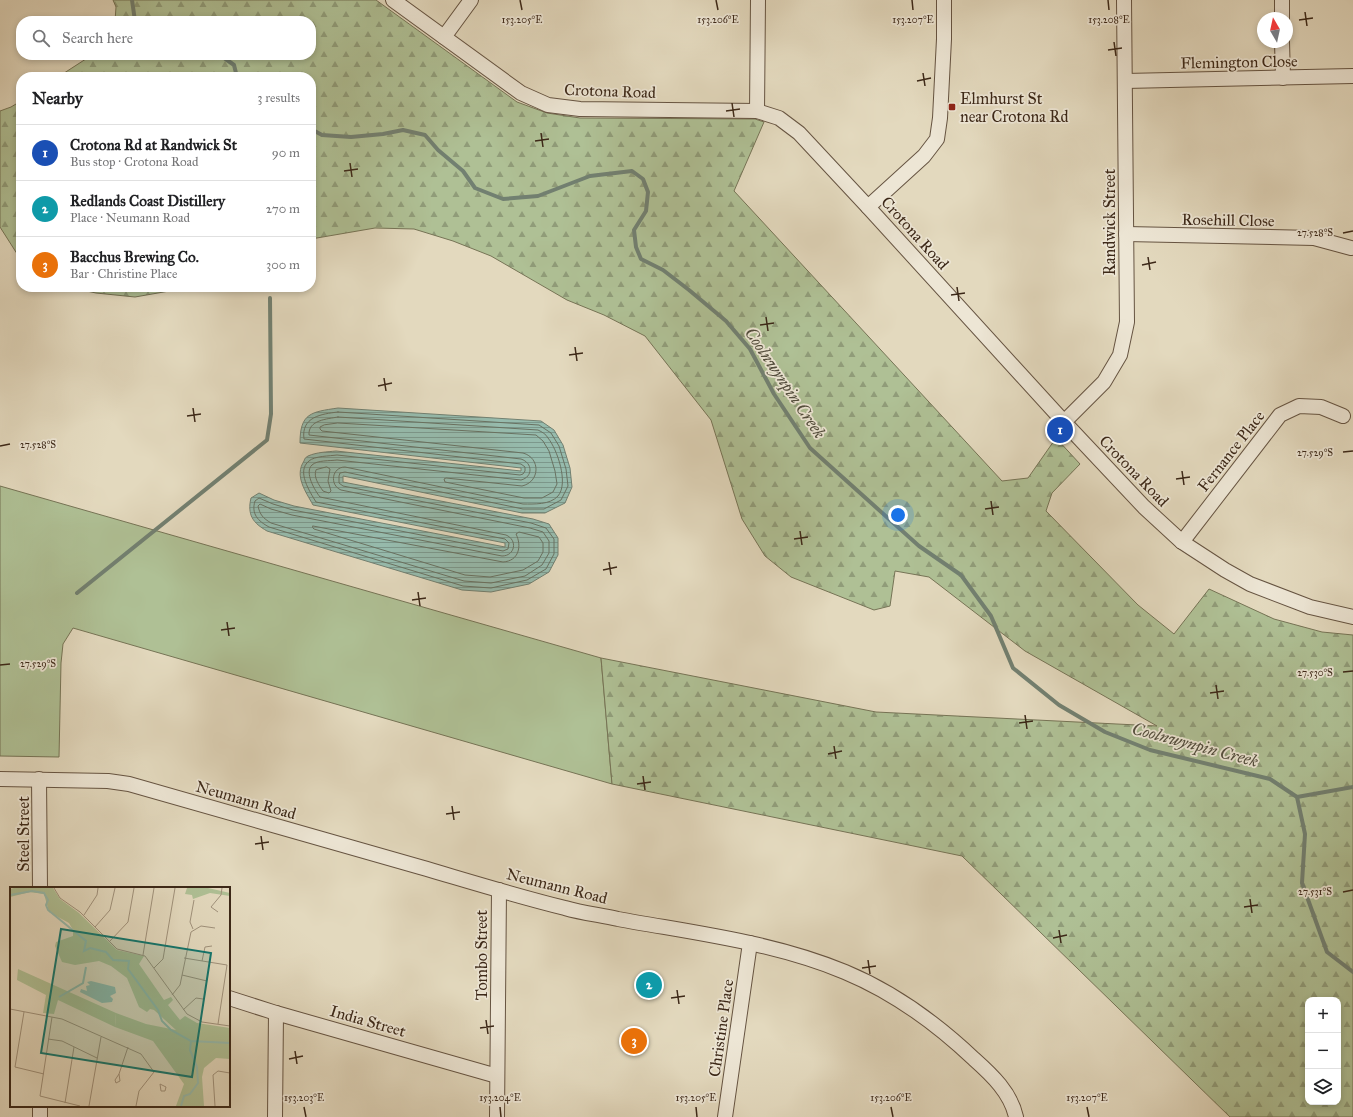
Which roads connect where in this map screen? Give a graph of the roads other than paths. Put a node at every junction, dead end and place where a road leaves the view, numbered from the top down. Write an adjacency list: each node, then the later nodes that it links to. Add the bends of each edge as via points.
1 (393, 0): 8 (street, Crotona Road)
2 (471, 0): 8 (street)
3 (758, 0): 13 (street)
4 (944, 0): 14 (street, via 937,139 924,156)
5 (1124, 0): 12 (street, Randwick Street)
6 (1282, 0): 7 (street)
7 (1282, 12)
8 (444, 37): 13 (street, Crotona Road, via 521,93 548,105 580,109)
9 (1282, 48): 11 (street)
10 (1353, 76): 11 (street, Flemington Close)
11 (1283, 78): 12 (street, Flemington Close)
12 (1125, 81): 15 (street, Randwick Street)
13 (757, 111): 14 (street, Crotona Road, via 779,118 799,133)
14 (868, 207): 18 (street, Crotona Road)
15 (1126, 234): 16 (street, Rosehill Close, via 1314,238); 18 (street, Randwick Street, via 1127,322 1120,355 1104,382)
16 (1352, 248)
17 (1343, 416): 19 (street, Fernance Place, via 1320,407 1299,406 1280,415)
18 (1064, 422): 19 (street, Crotona Road, via 1144,508)
19 (1182, 542): 20 (street, Crotona Road, via 1250,584 1310,607)
20 (1353, 616)
21 (0, 779): 22 (street, Neumann Road)
22 (39, 779): 23 (street, Steel Street); 24 (street, Neumann Road, via 129,784)
23 (40, 887)
24 (499, 890): 25 (street, Neumann Road, via 568,909); 28 (street, Tombo Street)
25 (750, 943): 31 (street, Christine Place); 32 (street, Neumann Road, via 811,959 878,988 907,1005 960,1045 994,1078 1007,1094)
26 (230, 998): 27 (street, India Street)
27 (276, 1013): 28 (street, India Street); 29 (street)
28 (497, 1076): 30 (street, Tombo Street)
29 (275, 1117)
30 (497, 1117)
31 (725, 1117)
32 (1016, 1117)

